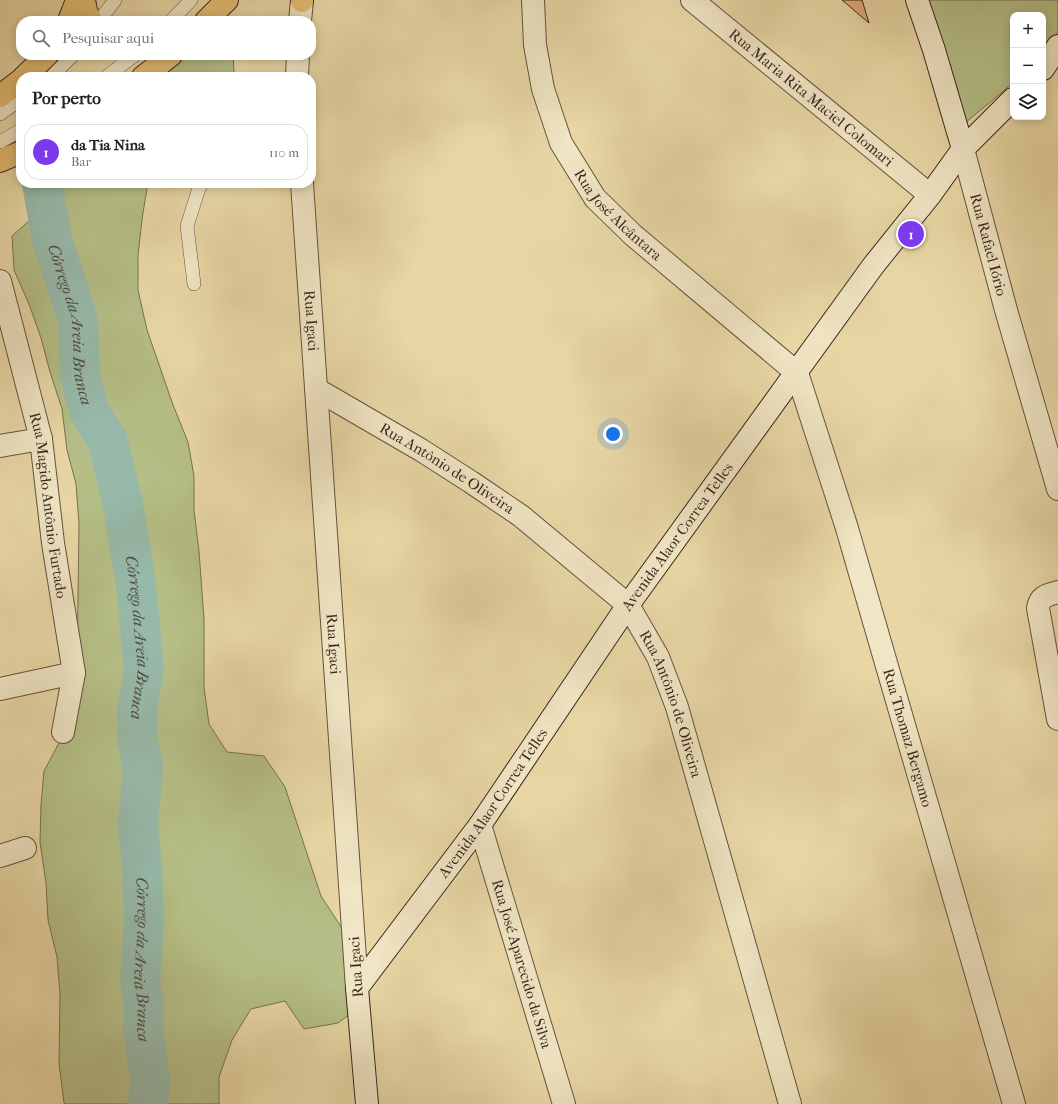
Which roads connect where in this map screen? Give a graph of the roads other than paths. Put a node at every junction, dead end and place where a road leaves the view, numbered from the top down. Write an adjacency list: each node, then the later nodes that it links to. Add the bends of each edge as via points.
1 (77, 0): 10 (main road)
2 (84, 0): 11 (main road)
3 (115, 0): 12 (lane)
4 (191, 0): 13 (lane)
5 (227, 0): 14 (main road)
6 (302, 0): 15 (street)
7 (533, 0): 43 (street, Rua José Alcântara, via 535,45 543,89 561,143 595,198 633,235)
8 (692, 0): 40 (street, Rua Maria Rita Maciel Colomari)
9 (917, 0): 35 (street, Rua Rafael Iório)
10 (71, 16)
11 (88, 16)
12 (103, 16)
13 (176, 16)
14 (211, 16)
15 (300, 16)
16 (1058, 46): 22 (street)
17 (42, 60): 23 (main road)
18 (68, 60): 24 (lane)
19 (129, 60): 25 (lane)
20 (165, 60): 26 (main road)
21 (298, 60): 27 (street)
22 (1046, 64)
23 (29, 72)
24 (56, 72)
25 (113, 72)
26 (149, 72)
27 (297, 72)
28 (16, 84): 29 (main road)
29 (0, 96)
30 (1010, 102): 35 (street, Avenida Alaor Correa Telles)
31 (16, 103): 32 (lane)
32 (0, 114)
33 (16, 133): 34 (lane)
34 (0, 142)
35 (963, 149): 40 (street, Avenida Alaor Correa Telles); 47 (street, Rua Rafael Iório)
36 (16, 154): 37 (main road)
37 (0, 161)
38 (199, 188): 42 (lane, via 187,226)
39 (302, 188): 44 (street, Rua Igaci)
40 (930, 195): 43 (street, Avenida Alaor Correa Telles, via 873,266)
41 (0, 281): 45 (street, Rua Magido Antônio Furtado)
42 (194, 284)
43 (797, 373): 49 (street, Avenida Alaor Correa Telles); 61 (street, Rua Thomaz Bergamo, via 846,524)
44 (316, 389): 49 (street, Rua Antônio de Oliveira, via 421,450 521,516); 57 (street, Rua Igaci)
45 (41, 439): 46 (street); 50 (street, Rua Magido Antônio Furtado, via 53,543)
46 (0, 446)
47 (1058, 489)
48 (1058, 592): 52 (street, via 1041,598 1038,608)
49 (628, 605): 54 (street, Avenida Alaor Correa Telles); 60 (street, Rua Antônio de Oliveira, via 658,657 677,707)
50 (74, 673): 51 (street); 53 (street, Rua Magido Antônio Furtado)
51 (0, 689)
52 (1058, 719)
53 (63, 732)
54 (480, 825): 57 (street, Avenida Alaor Correa Telles); 59 (street, Rua José Aparecido da Silva)
55 (25, 848): 56 (street)
56 (0, 856)
57 (357, 988): 58 (street, Rua Igaci)
58 (367, 1104)
59 (564, 1104)
60 (790, 1104)
61 (1014, 1104)

